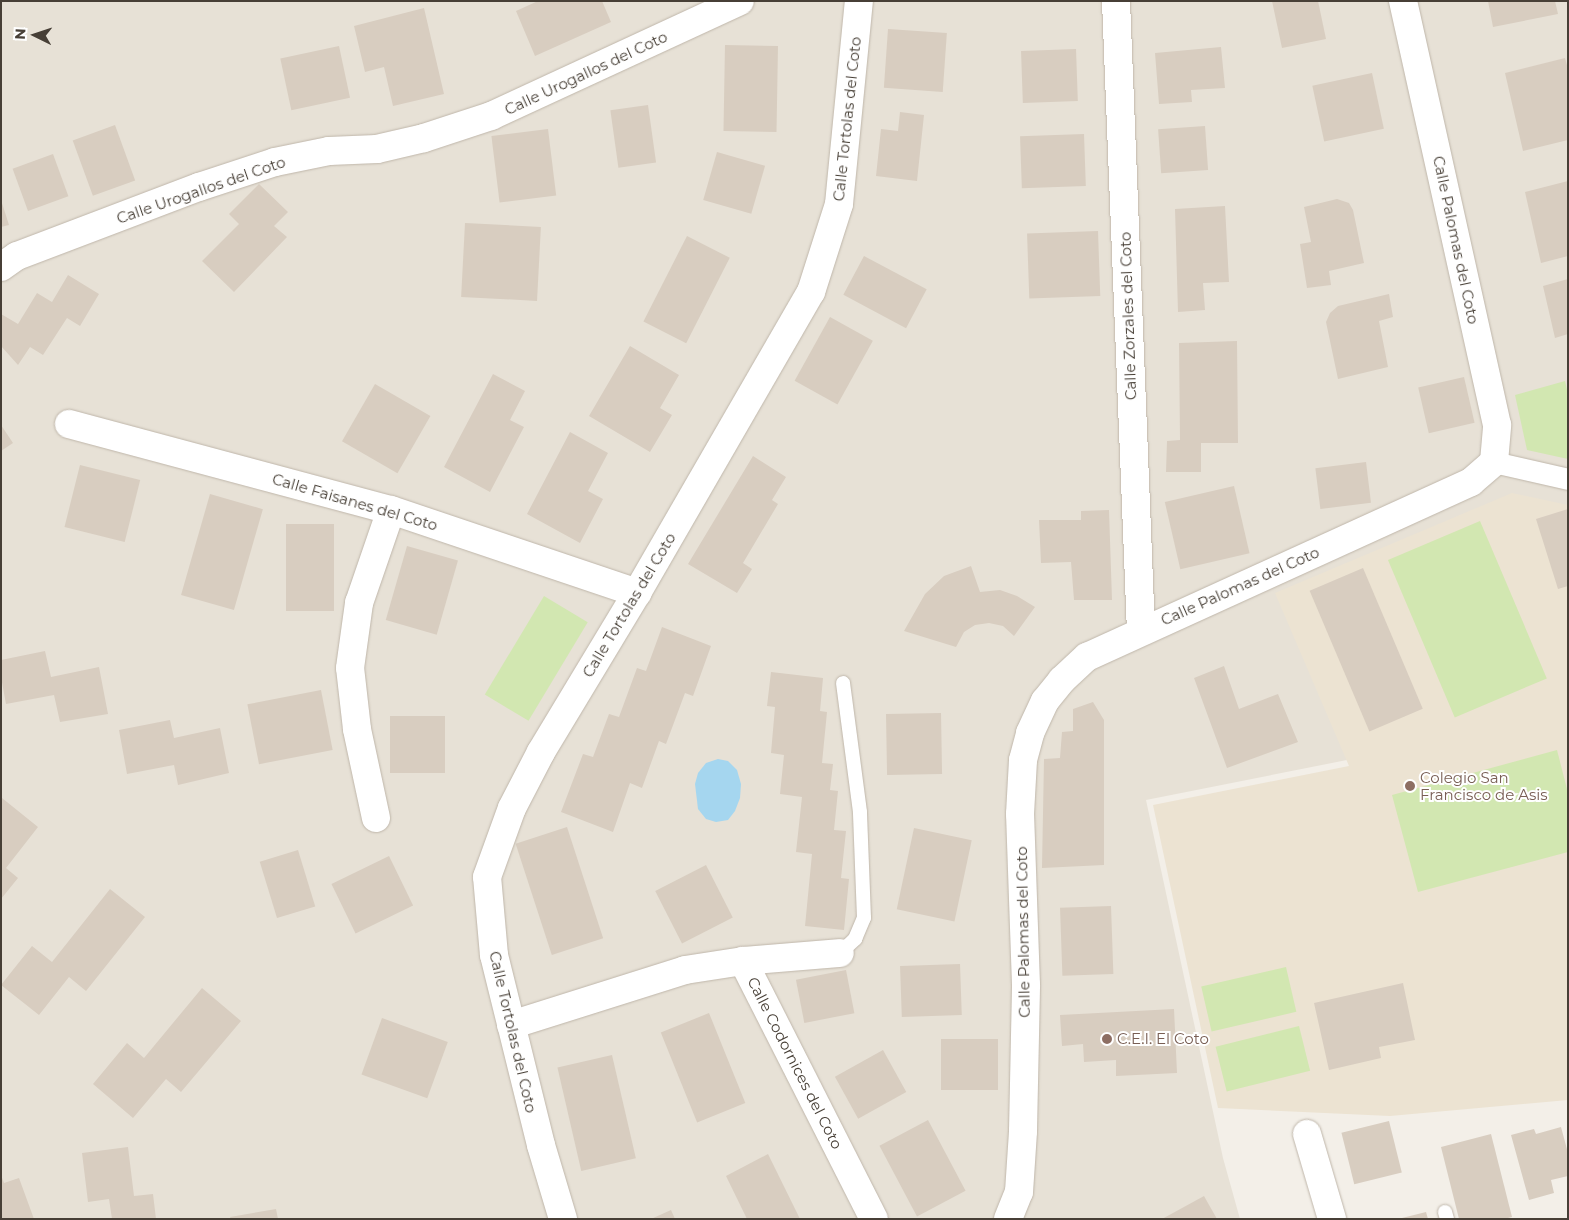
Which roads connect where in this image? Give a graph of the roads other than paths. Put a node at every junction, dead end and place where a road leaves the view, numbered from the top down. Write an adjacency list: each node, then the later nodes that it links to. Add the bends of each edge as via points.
1 (740, 1): 5 (street, Calle Urogallos del Coto, via 491,116 424,138 377,149 329,151 276,162 199,187 17,256)
2 (859, 1): 10 (street, Calle Tortolas del Coto, via 839,204 811,292)
3 (1116, 1): 11 (street, Calle Zorzales del Coto)
4 (1404, 1): 7 (street, Calle Palomas del Coto, via 1497,425)
5 (1, 267)
6 (69, 424): 9 (street, Calle Faisanes del Coto)
7 (1494, 462): 8 (street); 11 (street, Calle Palomas del Coto, via 1471,482)
8 (1568, 479)
9 (391, 510): 10 (street, Calle Faisanes del Coto); 13 (street, via 359,603 350,668 356,729)
10 (637, 593): 16 (street, Calle Tortolas del Coto, via 541,752 512,808 487,877 494,956)
11 (1141, 631): 20 (street, Calle Palomas del Coto, via 1087,657 1062,680 1045,702 1030,732 1023,760 1020,814 1026,985 1023,1131 1019,1192)
12 (844, 683): 14 (lane, via 860,812 864,918 855,939)
13 (376, 818)
14 (840, 953): 15 (street)
15 (743, 961): 16 (street, Calle Codornices del Coto, via 685,970); 19 (street, Calle Codornices del Coto)
16 (511, 1025): 18 (street, Calle Tortolas del Coto, via 540,1145)
17 (1307, 1134): 21 (street)
18 (563, 1219)
19 (874, 1219)
20 (1008, 1219)
21 (1332, 1219)

